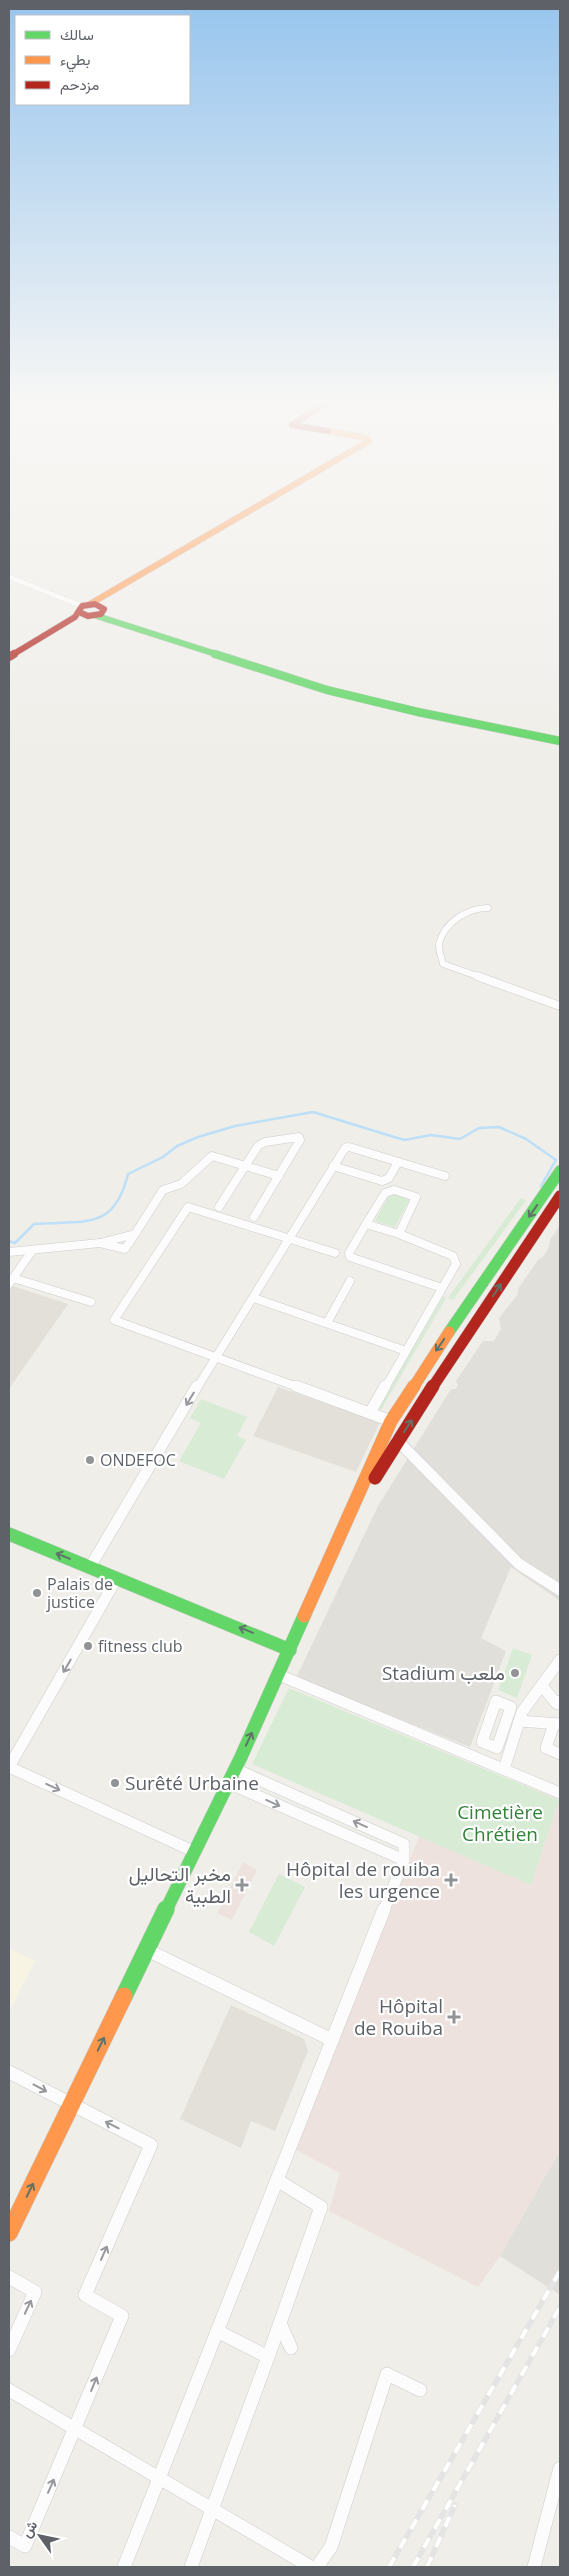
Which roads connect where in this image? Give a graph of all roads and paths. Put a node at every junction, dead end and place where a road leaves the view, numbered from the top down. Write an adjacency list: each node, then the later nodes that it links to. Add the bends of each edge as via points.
1 (233, 522): 3 (main road)
2 (9, 577): 4 (street)
3 (112, 593): 4 (main road); 5 (main road)
4 (84, 607): 5 (main road); 6 (main road, via 66,623)
5 (99, 612): 7 (main road); 8 (main road, via 367,694); 9 (main road, via 327,690)
6 (9, 658)
7 (9, 664)
8 (560, 736)
9 (560, 741)
10 (488, 908): 11 (street, via 468,909 458,917 439,945 443,964)
11 (560, 1006)
12 (398, 1162): 14 (street, via 389,1178 382,1180); 14 (street, via 349,1147); 17 (street)
13 (245, 1165): 16 (street); 16 (street, via 261,1143 299,1137); 19 (street); 24 (street, via 216,1156 209,1158 181,1184 164,1190 125,1249 100,1243)
14 (333, 1166): 23 (street)
15 (560, 1171): 35 (main road, one-way to 35)
16 (279, 1176): 20 (street)
17 (444, 1176)
18 (560, 1196): 36 (main road, one-way to 18)
19 (219, 1206)
20 (254, 1218)
21 (366, 1224): 22 (street); 22 (street, via 389,1190 414,1195 417,1200); 29 (street, via 349,1253 350,1257)
22 (399, 1234): 29 (street, via 453,1256 456,1264)
23 (288, 1239): 26 (street); 30 (street); 34 (street, via 188,1207 114,1317 116,1322)
24 (32, 1251): 25 (street); 27 (street)
25 (9, 1252)
26 (335, 1253)
27 (11, 1281): 31 (street)
28 (350, 1281): 32 (street)
29 (442, 1288): 33 (street)
30 (254, 1298): 32 (street); 34 (street)
31 (91, 1302)
32 (327, 1323): 33 (street)
33 (406, 1351): 37 (street)
34 (216, 1358): 37 (street); 43 (street, one-way to 43)
35 (427, 1363): 36 (main road); 38 (main road)
36 (443, 1370): 40 (main road, one-way to 36)
37 (370, 1413): 38 (street)
38 (391, 1421): 39 (main road)
39 (385, 1434): 40 (street); 41 (main road)
40 (398, 1441): 41 (main road); 45 (street, via 519,1564)
41 (345, 1526): 46 (main road)
42 (9, 1534): 43 (main road, one-way to 42)
43 (90, 1567): 44 (main road)
44 (117, 1578): 46 (main road, one-way to 44); 56 (street, one-way to 56)
45 (560, 1590)
46 (290, 1650): 48 (main road)
47 (560, 1660): 49 (street)
48 (279, 1675): 57 (main road, one-way to 48); 58 (street)
49 (542, 1686): 50 (street); 54 (street, via 522,1712)
50 (559, 1704)
51 (489, 1721): 53 (street); 53 (street, via 496,1701 511,1707); 53 (street, via 482,1742 497,1748)
52 (557, 1724): 54 (street); 55 (street, via 546,1748)
53 (504, 1726): 54 (street)
54 (518, 1726): 58 (street)
55 (560, 1754)
56 (9, 1767): 61 (street, one-way to 61)
57 (235, 1769): 59 (main road); 62 (street, one-way to 57, via 404,1844)
58 (504, 1769): 60 (street)
59 (228, 1783): 61 (main road); 62 (street, one-way to 62)
60 (560, 1793)
61 (195, 1852): 63 (main road)
62 (404, 1860): 64 (street)
63 (147, 1950): 64 (street); 66 (main road, one-way to 63)
64 (332, 2040): 67 (street)
65 (9, 2072): 66 (street, one-way to 66)
66 (72, 2104): 68 (main road, one-way to 66); 77 (street, one-way to 66, via 122,2316 85,2295 152,2145)
67 (277, 2180): 70 (street, via 321,2207); 71 (street)
68 (9, 2233)
69 (9, 2277): 73 (street, one-way to 69, via 35,2292)
70 (280, 2323): 72 (street); 74 (street)
71 (217, 2331): 74 (street); 79 (street)
72 (291, 2348)
73 (9, 2350)
74 (268, 2358): 80 (street)
75 (9, 2390): 77 (street)
76 (420, 2390): 85 (street, via 386,2374 331,2547)
77 (76, 2429): 79 (street); 81 (street, one-way to 77, via 24,2546)
78 (560, 2468): 86 (street)
79 (160, 2478): 80 (street); 82 (street)
80 (212, 2509): 83 (street); 84 (street)
81 (9, 2537)
82 (124, 2567)
83 (190, 2567)
84 (311, 2567)
85 (317, 2567)
86 (534, 2567)

